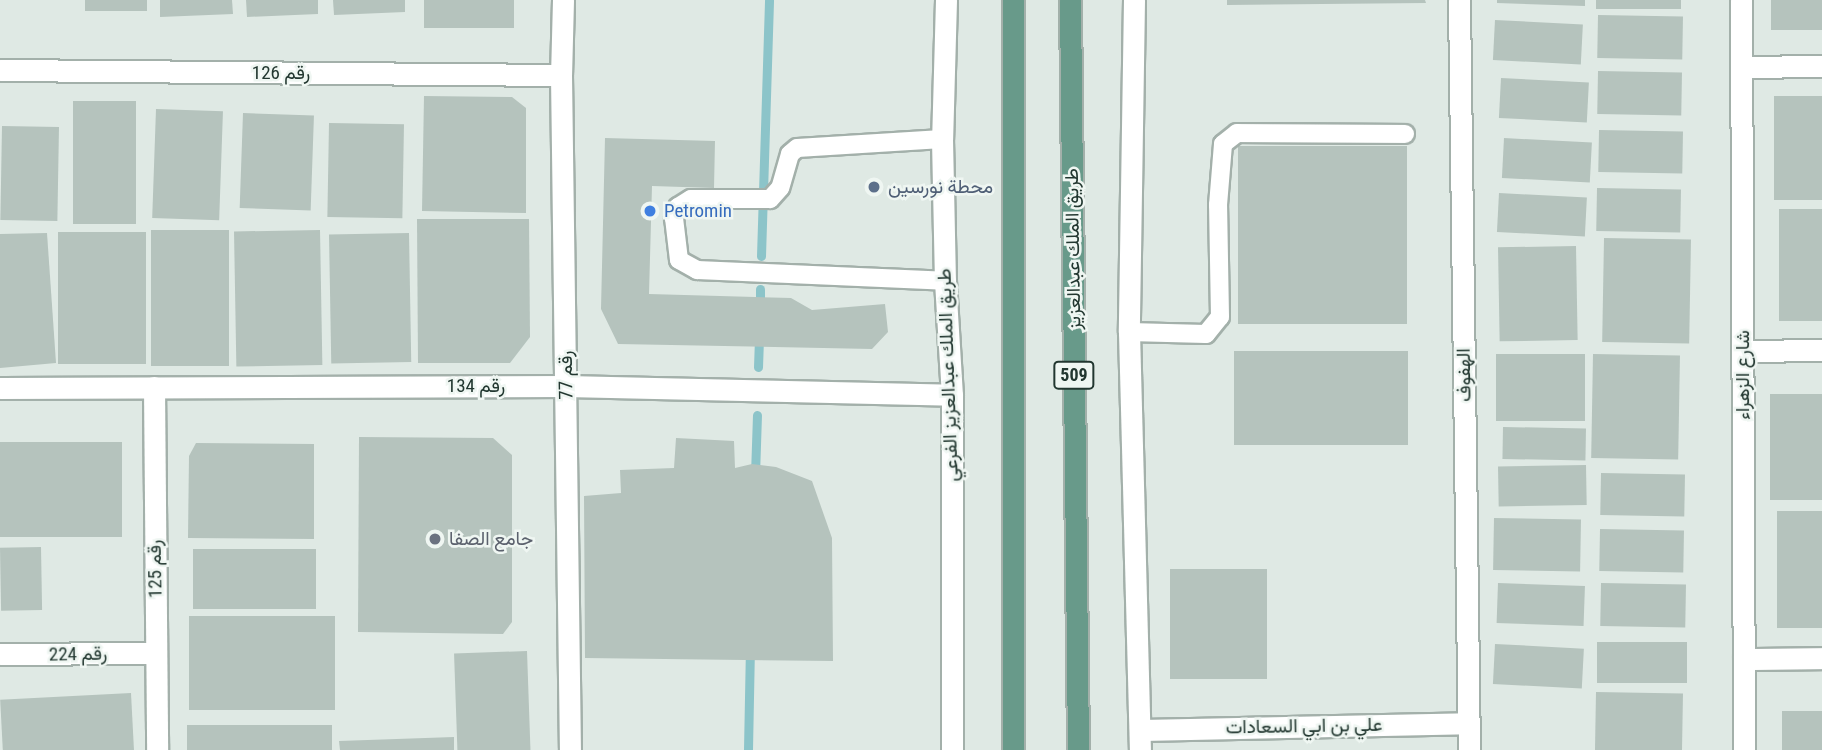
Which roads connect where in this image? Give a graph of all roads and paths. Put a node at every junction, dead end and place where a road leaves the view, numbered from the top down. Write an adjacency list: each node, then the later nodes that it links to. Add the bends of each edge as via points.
1 (564, 0): 11 (street, رقم 77)
2 (946, 0): 13 (street, طريق الملك عبدالعزيز الفرعي)
3 (1013, 0): 31 (main road)
4 (1070, 0): 32 (main road, طريق الملك عبدالعزيز / 509)
5 (1134, 0): 15 (street)
6 (1459, 0): 26 (street, الهفوف)
7 (1741, 0): 9 (street, شارع الزهراء)
8 (1822, 66): 9 (street)
9 (1741, 67): 17 (street, شارع الزهراء)
10 (0, 70): 11 (street, رقم 126)
11 (561, 75): 18 (street, رقم 77)
12 (1405, 134): 15 (lane, via 1237,133 1223,144 1218,205 1220,317 1206,334)
13 (942, 139): 14 (street, طريق الملك عبدالعزيز الفرعي); 14 (lane, via 797,148 790,154 780,188 770,199 691,199 678,207 674,218 679,260 697,270)
14 (945, 281): 21 (street, طريق الملك عبدالعزيز الفرعي)
15 (1129, 332): 27 (street)
16 (1822, 350): 17 (street)
17 (1743, 351): 24 (street, شارع الزهراء)
18 (566, 386): 19 (street, رقم 134); 21 (street, رقم 134); 29 (street, رقم 77)
19 (153, 387): 20 (street, رقم 134); 22 (street, رقم 125)
20 (0, 388)
21 (952, 395): 30 (street, طريق الملك عبدالعزيز الفرعي)
22 (156, 653): 23 (street, رقم 224); 28 (street, رقم 125)
23 (0, 654)
24 (1744, 659): 25 (street); 34 (street, شارع الزهراء)
25 (1822, 659)
26 (1469, 723): 27 (street, علي بن ابي السعادات); 33 (street, الهفوف)
27 (1140, 740)
28 (157, 750)
29 (570, 750)
30 (952, 750)
31 (1013, 750)
32 (1077, 750)
33 (1469, 750)
34 (1744, 750)

